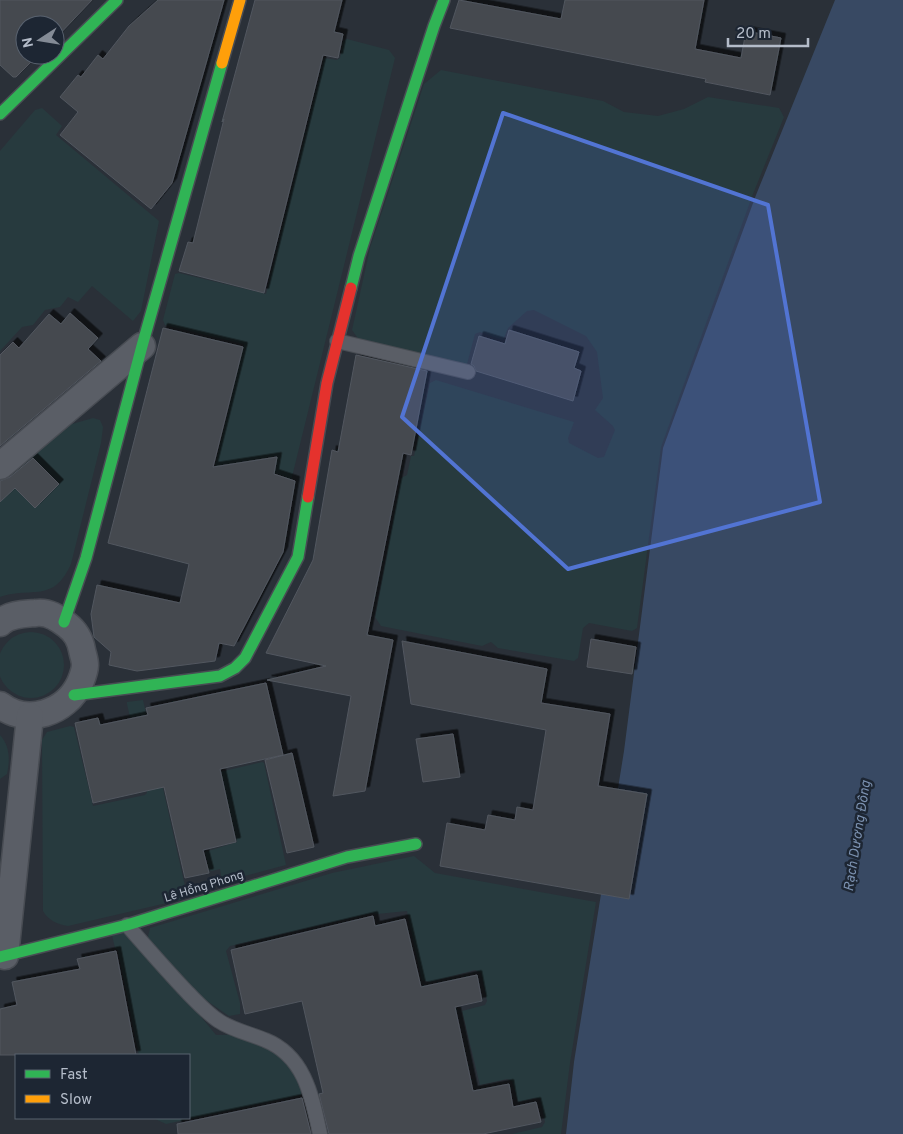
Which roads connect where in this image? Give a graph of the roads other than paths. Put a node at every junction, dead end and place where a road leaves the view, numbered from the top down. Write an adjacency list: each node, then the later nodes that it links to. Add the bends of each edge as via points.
1 (117, 0): 4 (street)
2 (240, 0): 6 (street)
3 (444, 0): 5 (street, via 359,256)
4 (0, 114)
5 (337, 341): 7 (lane); 11 (street, via 298,557 245,658 220,676)
6 (142, 346): 8 (street); 9 (street, via 86,558)
7 (468, 372)
8 (0, 466)
9 (64, 622): 10 (street, via 40,612 20,614); 11 (street, via 80,640 85,666)
10 (0, 623)
11 (74, 695): 13 (street, via 57,708 40,716)
12 (0, 706): 13 (street, via 8,712)
13 (30, 716): 16 (street)
14 (416, 844): 15 (street, Lê Hồng Phong, via 347,857)
15 (127, 926): 16 (street, Lê Hồng Phong); 17 (lane, via 220,1022 268,1041 286,1052 302,1071 312,1094)
16 (3, 956)
17 (320, 1134)

